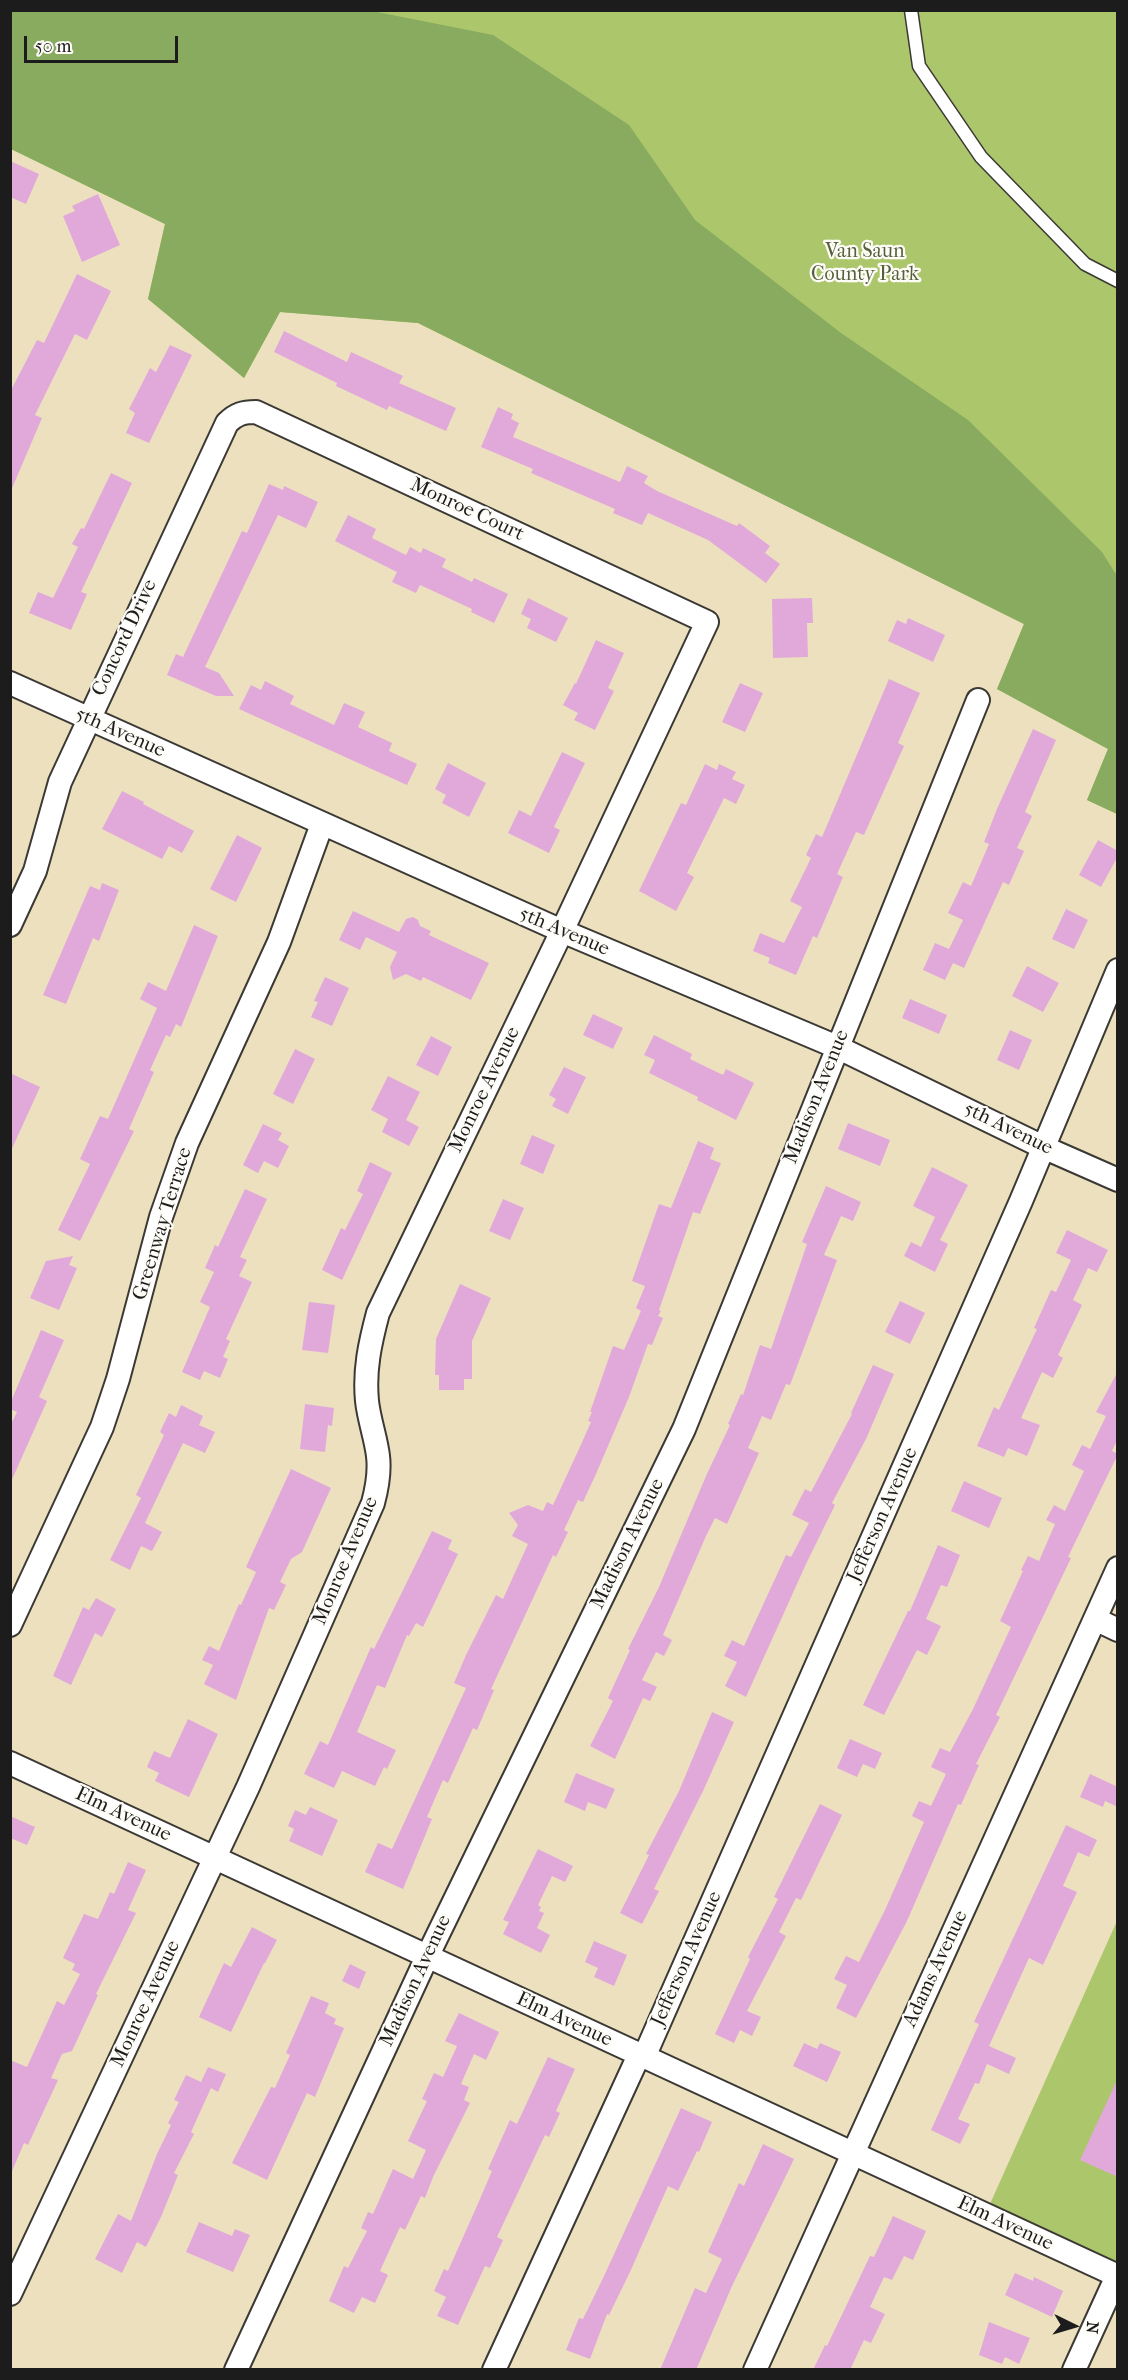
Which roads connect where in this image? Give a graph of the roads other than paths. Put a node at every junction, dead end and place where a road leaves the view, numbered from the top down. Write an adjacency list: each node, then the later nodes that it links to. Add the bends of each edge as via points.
1 (911, 10): 2 (lane, via 919,66 981,157 1085,264)
2 (1118, 281)
3 (227, 423): 4 (street, Monroe Court, via 244,412 256,412); 7 (street, Concord Drive)
4 (706, 622): 10 (street, Monroe Avenue)
5 (10, 683): 7 (street, 5th Avenue)
6 (978, 700): 12 (street, Madison Avenue)
7 (87, 719): 8 (street, 5th Avenue); 9 (street, Concord Drive, via 60,782 35,871)
8 (322, 824): 10 (street, 5th Avenue); 17 (street, Greenway Terrace, via 279,942 187,1143 161,1217 102,1426)
9 (10, 925)
10 (562, 932): 12 (street, 5th Avenue); 20 (street, Monroe Avenue, via 378,1313 366,1376 367,1403 378,1456 373,1503)
11 (1118, 970): 13 (street, Jefferson Avenue)
12 (837, 1047): 13 (street, 5th Avenue); 21 (street, Madison Avenue, via 684,1429)
13 (1043, 1147): 14 (street, 5th Avenue); 22 (street, Jefferson Avenue)
14 (1118, 1180)
15 (1118, 1568): 16 (street, Adams Avenue)
16 (1095, 1619): 18 (street); 23 (street, Adams Avenue)
17 (10, 1625)
18 (1118, 1630)
19 (10, 1763): 20 (street, Elm Avenue)
20 (214, 1857): 21 (street, Elm Avenue); 25 (street, Monroe Avenue)
21 (427, 1957): 22 (street, Elm Avenue); 26 (street, Madison Avenue)
22 (642, 2056): 23 (street, Elm Avenue); 27 (street, Jefferson Avenue)
23 (852, 2153): 24 (street, Elm Avenue); 28 (street, Adams Avenue)
24 (1117, 2276): 29 (street)
25 (10, 2294)
26 (237, 2370)
27 (494, 2370)
28 (755, 2370)
29 (1074, 2370)

